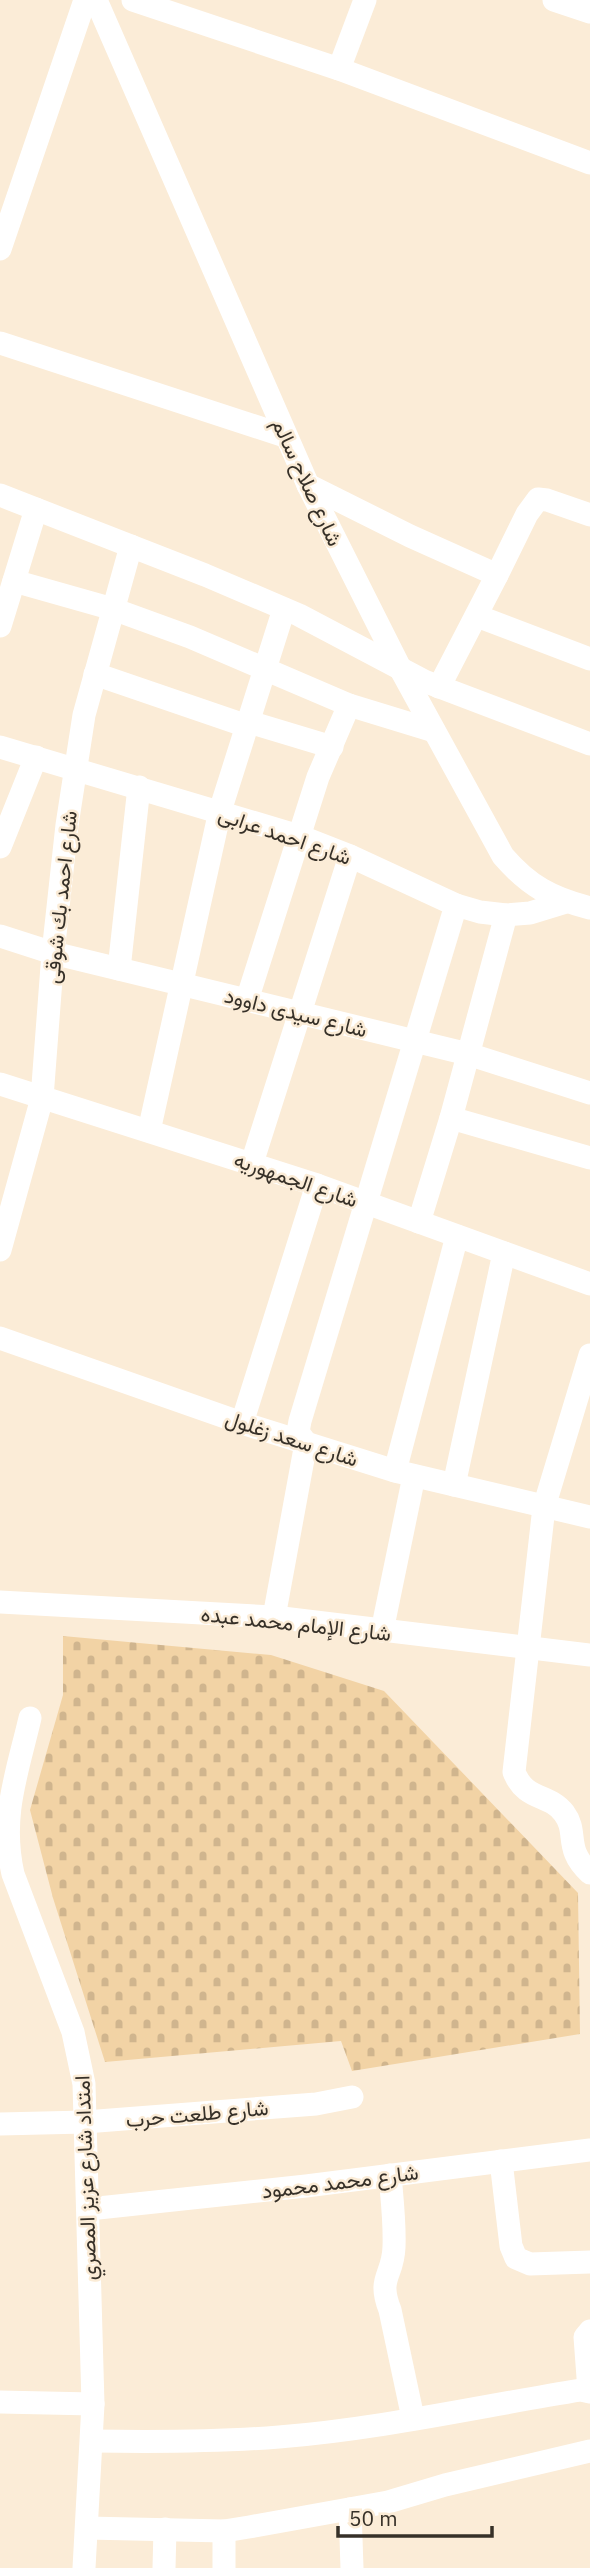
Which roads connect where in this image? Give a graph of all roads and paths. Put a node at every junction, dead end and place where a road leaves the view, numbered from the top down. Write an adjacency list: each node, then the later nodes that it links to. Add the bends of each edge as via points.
1 (85, 0): 10 (street)
2 (96, 0): 12 (street, شارع صلاح سالم)
3 (134, 0): 6 (street)
4 (365, 0): 8 (street)
5 (554, 0): 7 (street)
6 (199, 10): 8 (street)
7 (590, 12)
8 (339, 69): 9 (street)
9 (590, 163)
10 (0, 249)
11 (0, 343): 12 (street)
12 (285, 436): 13 (street, شارع صلاح سالم)
13 (308, 485): 18 (street); 25 (street, شارع صلاح سالم)
14 (0, 495): 15 (street)
15 (36, 509): 17 (street); 19 (street)
16 (590, 515): 18 (street, via 538,499)
17 (131, 546): 20 (street, شارع احمد بك شوقى); 21 (street)
18 (498, 575): 22 (street)
19 (14, 581): 20 (street); 23 (street)
20 (113, 609): 26 (street); 27 (street, شارع احمد بك شوقى)
21 (284, 609): 25 (street); 26 (street)
22 (477, 616): 24 (street); 28 (street)
23 (0, 626)
24 (590, 659)
25 (400, 668): 28 (street); 31 (street, شارع صلاح سالم)
26 (266, 669): 29 (street); 30 (street)
27 (95, 674): 30 (street); 36 (street, شارع احمد بك شوقى)
28 (439, 688): 32 (street)
29 (349, 705): 31 (street); 34 (street)
30 (248, 724): 34 (street); 38 (street)
31 (434, 731): 42 (street, شارع صلاح سالم, via 503,856 520,876)
32 (590, 744)
33 (0, 747): 35 (street, شارع احمد عرابى)
34 (332, 747): 39 (street)
35 (36, 757): 36 (street, شارع احمد عرابى); 40 (street)
36 (75, 768): 37 (street, شارع احمد عرابى); 47 (street, شارع احمد بك شوقى)
37 (139, 787): 38 (street, شارع احمد عرابى); 48 (street)
38 (220, 811): 39 (street, شارع احمد عرابى); 49 (street)
39 (299, 836): 41 (street, شارع احمد عرابى); 50 (street)
40 (0, 847)
41 (350, 856): 43 (street, شارع احمد عرابى); 51 (street)
42 (566, 902): 44 (street, شارع صلاح سالم); 45 (street, شارع احمد عرابى)
43 (456, 905): 45 (street, شارع احمد عرابى); 52 (street)
44 (590, 908)
45 (506, 915): 53 (street)
46 (0, 936): 47 (street, شارع سيدى داوود)
47 (53, 953): 48 (street, شارع سيدى داوود); 56 (street, شارع احمد بك شوقى)
48 (119, 969): 49 (street, شارع سيدى داوود)
49 (181, 984): 50 (street, شارع سيدى داوود); 58 (street)
50 (247, 1000): 51 (street, شارع سيدى داوود)
51 (299, 1013): 52 (street, شارع سيدى داوود); 60 (street)
52 (415, 1040): 53 (street, شارع سيدى داوود); 62 (street)
53 (468, 1054): 55 (street, شارع سيدى داوود); 57 (street)
54 (0, 1084): 56 (street, شارع الجمهوريه)
55 (590, 1093)
56 (42, 1098): 58 (street, شارع الجمهوريه); 63 (street, شارع احمد بك شوقى)
57 (451, 1118): 59 (street); 64 (street)
58 (149, 1131): 60 (street, شارع الجمهوريه)
59 (590, 1158)
60 (252, 1163): 61 (street, شارع الجمهوريه)
61 (317, 1185): 62 (street, شارع الجمهوريه); 71 (street)
62 (365, 1202): 64 (street, شارع الجمهوريه); 72 (street, via 300,1421 298,1432)
63 (4, 1220): 66 (street, شارع احمد بك شوقى)
64 (419, 1223): 65 (street, شارع الجمهوريه)
65 (457, 1236): 67 (street, شارع الجمهوريه); 73 (street)
66 (0, 1250)
67 (504, 1253): 68 (street, شارع الجمهوريه); 74 (street)
68 (590, 1284)
69 (0, 1338): 71 (street, شارع سعد زغلول)
70 (590, 1355): 75 (street)
71 (242, 1423): 72 (street, شارع سعد زغلول)
72 (306, 1443): 73 (street, شارع سعد زغلول); 78 (street)
73 (404, 1473): 74 (street, شارع سعد زغلول); 79 (street)
74 (454, 1485): 75 (street, شارع سعد زغلول)
75 (544, 1507): 76 (street, شارع سعد زغلول); 80 (street)
76 (590, 1517)
77 (0, 1602): 78 (street, شارع الإمام محمد عبده)
78 (274, 1617): 79 (street, شارع الإمام محمد عبده)
79 (382, 1631): 80 (street, شارع الإمام محمد عبده)
80 (528, 1649): 81 (street, شارع الإمام محمد عبده); 83 (street, via 514,1772 525,1790 563,1811 574,1854)
81 (590, 1655)
82 (30, 1718): 85 (street, امتداد شارع عزيز المصري, via 6,1826 8,1851 73,2032 84,2084)
83 (590, 1873)
84 (352, 2097): 85 (street, شارع طلعت حرب, via 316,2104)
85 (85, 2122): 86 (street, شارع طلعت حرب); 90 (street, امتداد شارع عزيز المصري)
86 (0, 2124)
87 (590, 2150): 88 (street, شارع محمد محمود)
88 (501, 2161): 89 (street, شارع محمد محمود); 91 (street, via 516,2258 530,2264)
89 (390, 2175): 90 (street, شارع محمد محمود); 96 (street, via 394,2254 384,2295)
90 (89, 2209): 95 (street, امتداد شارع عزيز المصري)
91 (590, 2262)
92 (590, 2330): 93 (street, via 585,2337)
93 (589, 2392): 96 (street, via 581,2389)
94 (0, 2402): 95 (street)
95 (93, 2404): 97 (street, امتداد شارع عزيز المصري)
96 (413, 2418): 97 (street, via 279,2437)
97 (92, 2441): 100 (street, امتداد شارع عزيز المصري)
98 (590, 2451): 99 (street)
99 (351, 2509): 102 (street); 106 (street)
100 (87, 2528): 101 (street); 103 (street, امتداد شارع عزيز المصري)
101 (165, 2529): 102 (street); 104 (street)
102 (224, 2530): 105 (street)
103 (84, 2568)
104 (164, 2568)
105 (224, 2568)
106 (352, 2568)

